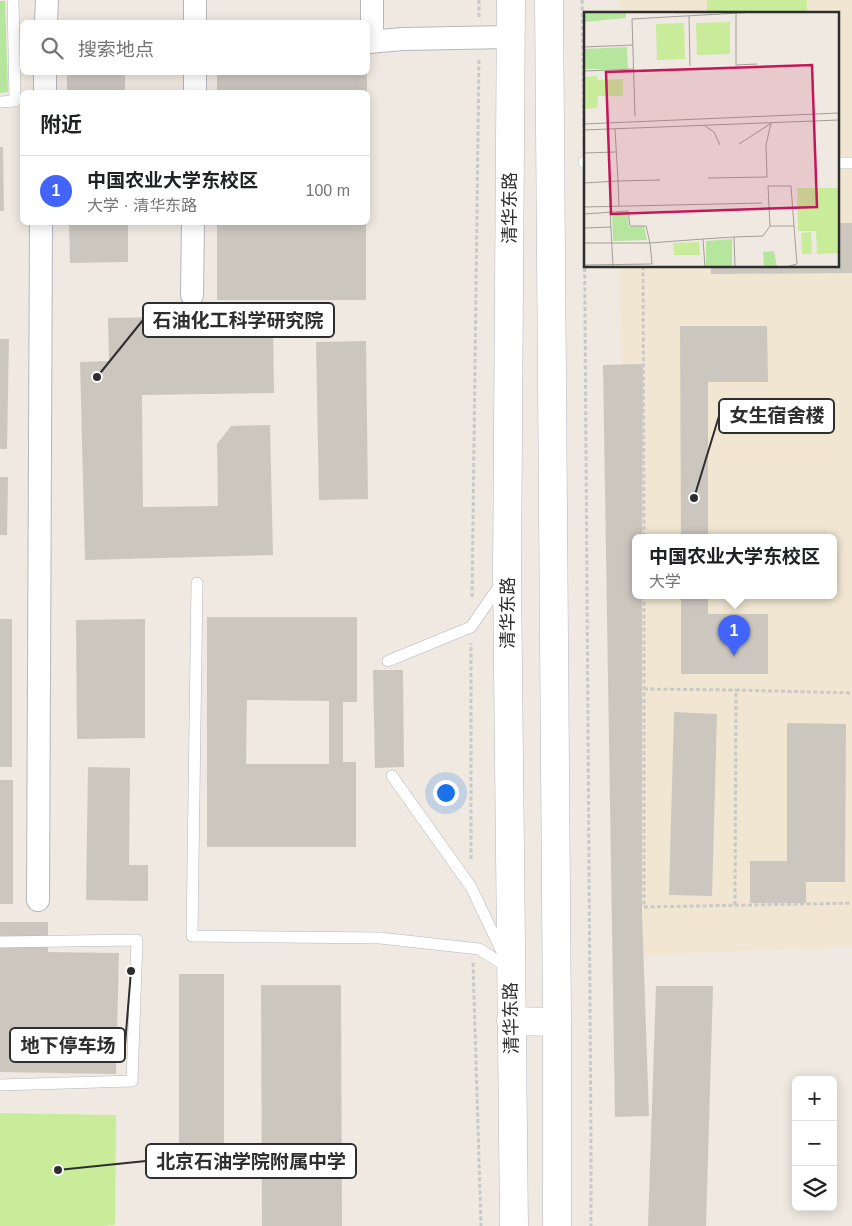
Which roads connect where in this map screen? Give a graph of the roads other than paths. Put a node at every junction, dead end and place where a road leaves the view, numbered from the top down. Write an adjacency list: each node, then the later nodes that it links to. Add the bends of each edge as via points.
1 (13, 0): 15 (lane, via 15,102)
2 (47, 0): 7 (street)
3 (195, 0): 8 (street)
4 (372, 0): 10 (street)
5 (511, 0): 9 (main road, 清华东路)
6 (549, 0): 27 (main road)
7 (46, 20)
8 (195, 20)
9 (511, 36): 10 (street); 19 (main road, 清华东路)
10 (370, 42)
11 (45, 75): 13 (street)
12 (195, 75): 14 (street)
13 (45, 90)
14 (195, 90)
15 (0, 102)
16 (41, 225): 23 (street)
17 (193, 225): 18 (street)
18 (192, 295)
19 (507, 574): 21 (lane, via 471,628); 25 (main road, 清华东路)
20 (197, 583): 25 (lane, via 192,936 380,938 479,949)
21 (388, 661)
22 (392, 776): 25 (lane, via 471,887)
23 (38, 900)
24 (0, 942): 28 (lane, via 137,940 132,1081)
25 (510, 969): 26 (main road, 清华东路)
26 (511, 1021): 27 (main road); 29 (main road, 清华东路)
27 (557, 1022): 30 (main road)
28 (0, 1085)
29 (514, 1226)
30 (557, 1226)

